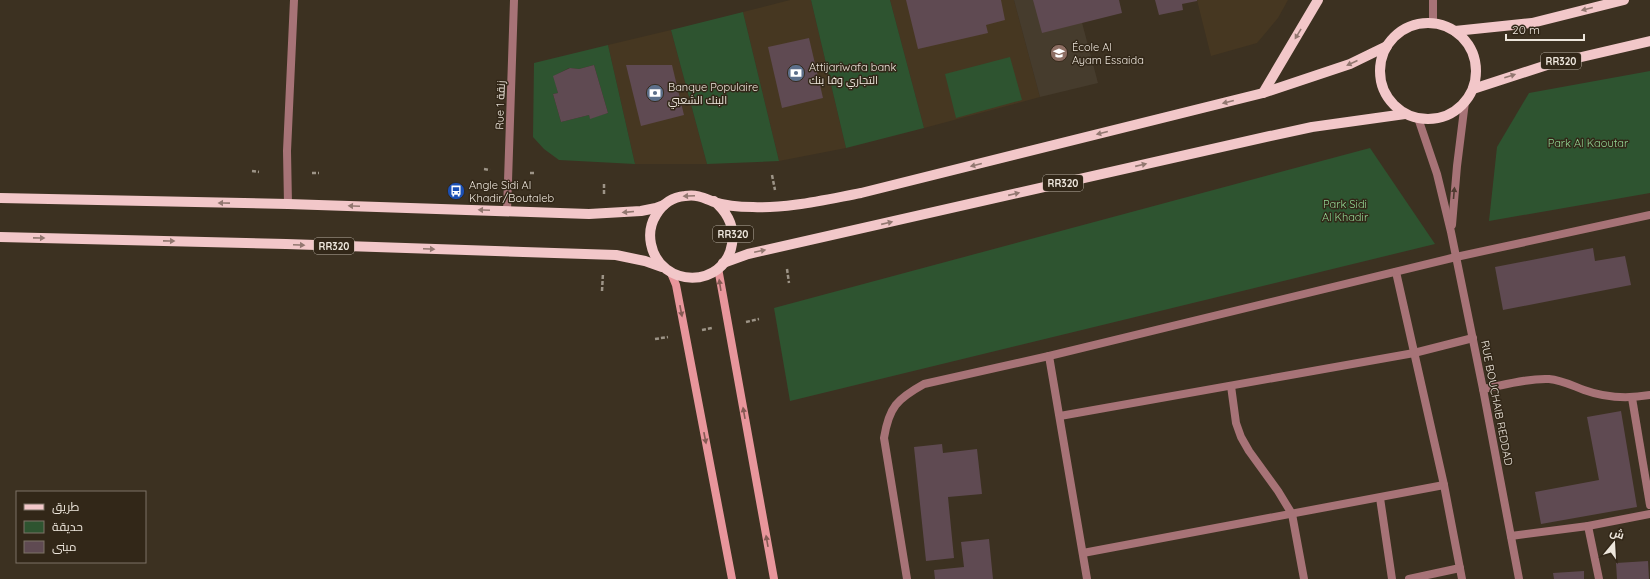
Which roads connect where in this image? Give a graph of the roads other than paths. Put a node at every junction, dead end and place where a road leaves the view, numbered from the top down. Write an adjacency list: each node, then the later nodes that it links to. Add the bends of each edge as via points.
1 (294, 0): 17 (street)
2 (514, 0): 19 (street, Rue 1 زنقة)
3 (1318, 0): 11 (main road, one-way to 11)
4 (1432, 0): 6 (street)
5 (1624, 0): 7 (main road, RR320, one-way to 7, via 1532,23)
6 (1433, 23): 7 (main road, RR320); 9 (main road, RR320, via 1420,23 1407,28 1395,35)
7 (1455, 31): 10 (main road, RR320, via 1468,44 1476,61)
8 (1650, 41): 10 (main road, RR320, one-way to 8, via 1547,64)
9 (1387, 46): 11 (main road, RR320, one-way to 11, via 1350,64); 13 (main road, RR320, via 1381,60 1380,76 1384,91 1393,104)
10 (1473, 89): 12 (main road, RR320)
11 (1263, 93): 16 (main road, RR320, one-way to 16, via 861,193 764,207 742,207)
12 (1465, 102): 14 (main road, RR320, via 1456,111 1444,117); 21 (street, RUE BOUCHAIB REDDAD, one-way to 12)
13 (1406, 114): 14 (main road, RR320); 24 (main road, RR320, one-way to 13, via 748,254 1270,136 1312,127)
14 (1418, 118): 21 (street, RUE BOUCHAIB REDDAD, via 1437,174)
15 (0, 198): 17 (main road, RR320, one-way to 15)
16 (714, 202): 18 (main road, RR320, one-way to 18, via 702,196 689,195); 24 (main road, RR320, via 724,211 732,230 730,251)
17 (288, 204): 19 (main road, RR320, one-way to 17)
18 (665, 204): 19 (main road, RR320, one-way to 19, via 641,211 609,214); 25 (main road, via 654,218 650,236 654,254)
19 (507, 211)
20 (1650, 214): 23 (street)
21 (1451, 232): 23 (street, RUE BOUCHAIB REDDAD)
22 (0, 237): 25 (main road, RR320, one-way to 25, via 603,254 655,263)
23 (1456, 257): 26 (street); 27 (street, RUE BOUCHAIB REDDAD)
24 (721, 266): 25 (main road, RR320, via 696,278); 45 (main road, one-way to 24, via 720,282)
25 (668, 271): 44 (main road, one-way to 44, via 676,285)
26 (1396, 272): 28 (street); 29 (street)
27 (1473, 338): 28 (street); 31 (street, RUE BOUCHAIB REDDAD)
28 (1414, 353): 30 (street); 35 (street)
29 (1049, 356): 34 (street); 46 (street, via 924,384 908,393 894,407 887,420 884,438)
30 (1231, 386): 34 (street); 38 (street, via 1236,423 1241,437)
31 (1483, 389): 33 (street, via 1550,379 1598,395); 41 (street, RUE BOUCHAIB REDDAD)
32 (1650, 395): 33 (street)
33 (1632, 398): 37 (street)
34 (1060, 416): 42 (street)
35 (1444, 485): 36 (street); 43 (street)
36 (1380, 498): 38 (street); 49 (street)
37 (1650, 505)
38 (1292, 514): 42 (street); 48 (street)
39 (1650, 514): 40 (street)
40 (1588, 526): 41 (street); 53 (street)
41 (1511, 536): 52 (street, RUE BOUCHAIB REDDAD)
42 (1083, 553): 47 (street)
43 (1460, 568): 50 (street); 51 (street)
44 (732, 579)
45 (774, 579)
46 (906, 579)
47 (1087, 579)
48 (1304, 579)
49 (1392, 579)
50 (1409, 579)
51 (1462, 579)
52 (1519, 579)
53 (1599, 579)

